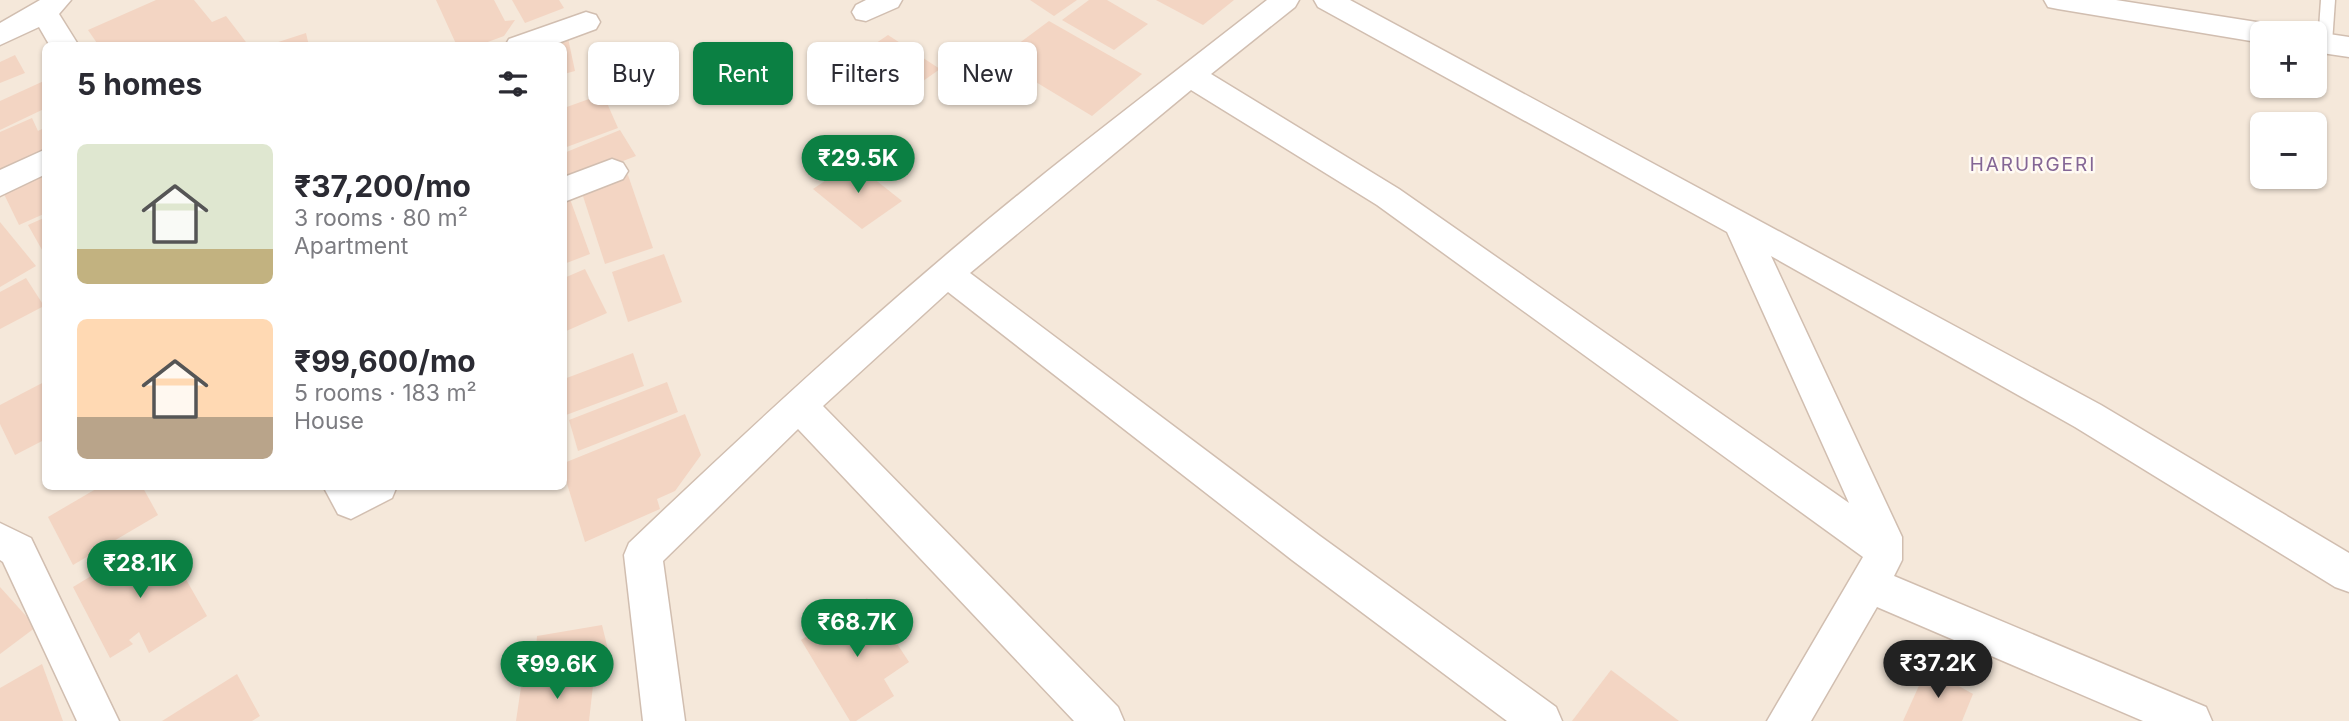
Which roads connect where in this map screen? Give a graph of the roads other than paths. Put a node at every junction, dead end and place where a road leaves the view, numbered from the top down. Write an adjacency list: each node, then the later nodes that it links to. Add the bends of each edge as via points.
1 (1285, 0): 12 (street)
2 (1328, 0): 17 (street)
3 (2058, 0): 7 (street)
4 (2328, 0): 11 (lane)
5 (51, 6): 8 (street); 9 (street)
6 (586, 22): 10 (street)
7 (2250, 31)
8 (0, 35)
9 (64, 42)
10 (530, 42)
11 (2330, 44)
12 (1190, 75): 18 (street); 23 (street, via 1388,197)
13 (42, 162): 15 (street)
14 (612, 171): 16 (street)
15 (0, 184)
16 (567, 189)
17 (1739, 223): 23 (street, via 1879,525); 24 (street, via 2088,416)
18 (948, 274): 19 (street); 28 (street, via 1306,548)
19 (800, 407): 26 (street, via 643,555); 27 (street)
20 (344, 490): 21 (street, via 351,502)
21 (372, 490)
22 (0, 540): 25 (street, via 16,550)
23 (1876, 567): 29 (street); 30 (street)
24 (2349, 574)
25 (98, 721)
26 (664, 721)
27 (1103, 721)
28 (1542, 721)
29 (1788, 721)
30 (2191, 721)

